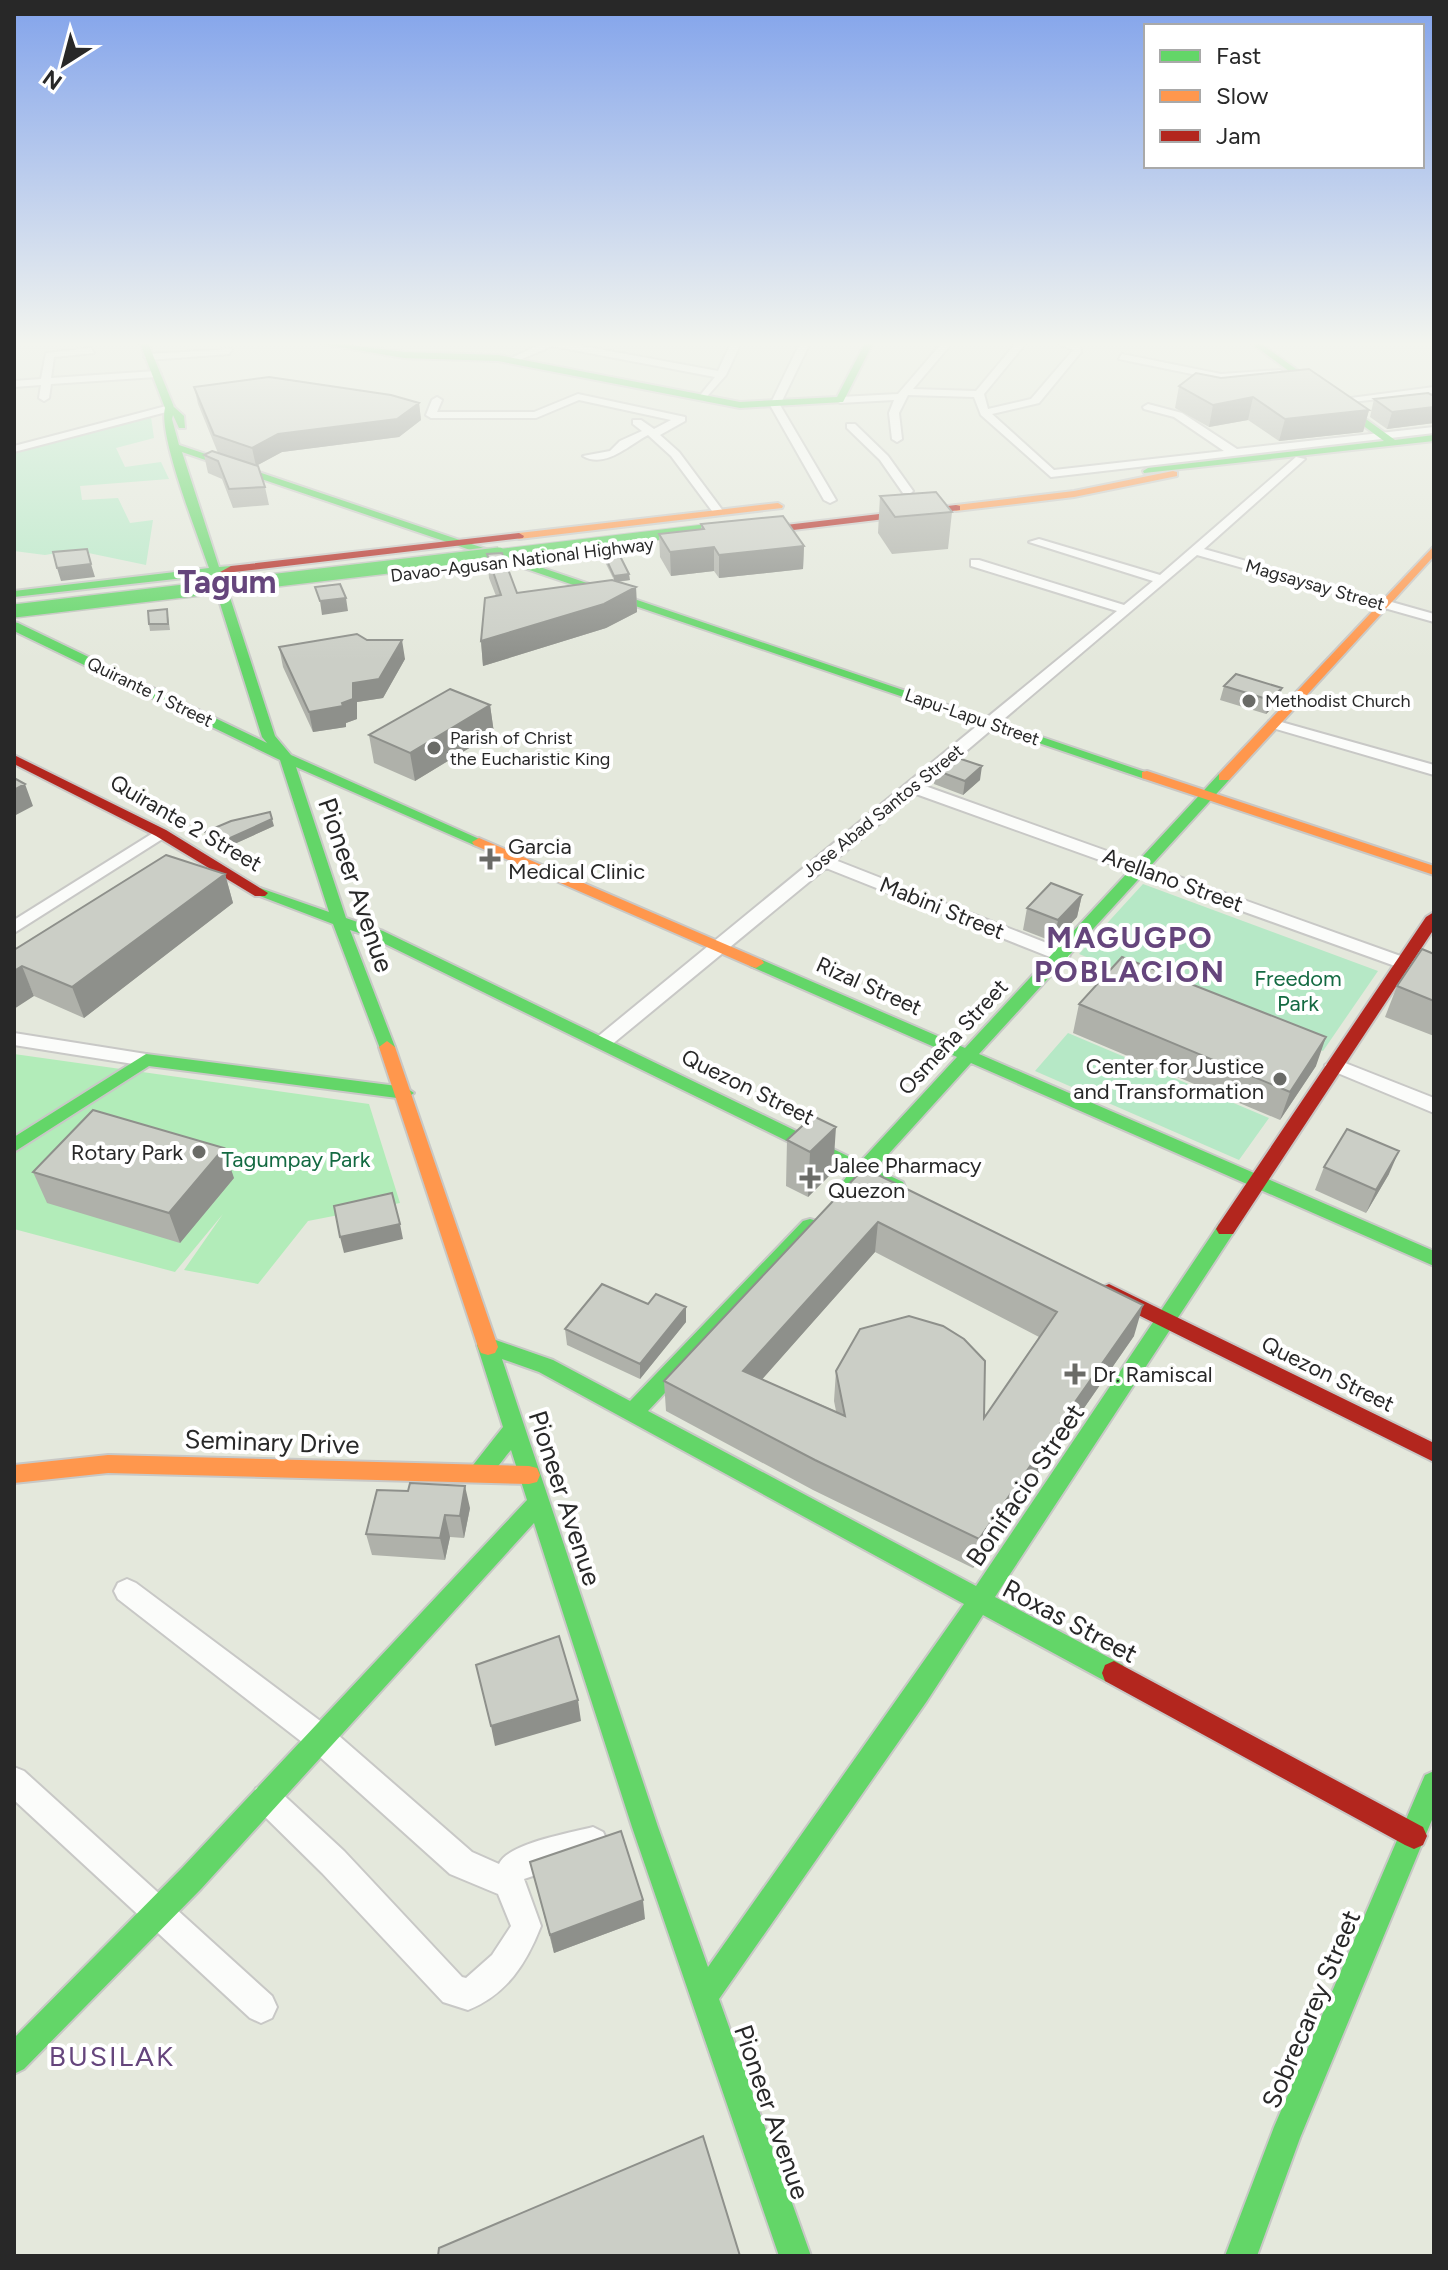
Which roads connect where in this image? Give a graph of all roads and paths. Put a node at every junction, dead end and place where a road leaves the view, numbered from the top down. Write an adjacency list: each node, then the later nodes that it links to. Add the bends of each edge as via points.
1 (618, 449): 12 (street)
2 (669, 449): 21 (street)
3 (804, 449): 20 (street)
4 (875, 449): 19 (street)
5 (1024, 449): 16 (street)
6 (1229, 449): 11 (street)
7 (1279, 449): 11 (street)
8 (1337, 449): 13 (main road, Davao-Agusan National Highway)
9 (1366, 449): 13 (main road, Davao-Agusan National Highway)
10 (184, 450): 23 (main road, Lapu-Lapu Street); 29 (main road, Pioneer Avenue)
11 (1235, 453): 16 (street)
12 (588, 456)
13 (1296, 457): 14 (main road, Davao-Agusan National Highway); 15 (main road, Davao-Agusan National Highway); 18 (street, Jose Abad Santos Street)
14 (1215, 469): 15 (main road, Davao-Agusan National Highway); 18 (main road)
15 (1169, 472): 16 (main road, Davao-Agusan National Highway); 21 (main road, Davao-Agusan National Highway); 26 (main road, Davao-Agusan National Highway, via 1074,494)
16 (1051, 474): 17 (main road, Davao-Agusan National Highway)
17 (1023, 478)
18 (1274, 483): 25 (street, Jose Abad Santos Street)
19 (907, 491)
20 (838, 499): 21 (main road, Davao-Agusan National Highway)
21 (725, 520): 23 (main road, Davao-Agusan National Highway); 31 (main road, Davao-Agusan National Highway); 34 (main road, Davao-Agusan National Highway, bridge)
22 (1035, 542): 28 (street)
23 (460, 543): 26 (main road, Lapu-Lapu Street); 29 (main road, Davao-Agusan National Highway)
24 (1434, 549): 32 (main road, Osmeña Street)
25 (1196, 551): 28 (street, Jose Abad Santos Street); 32 (street, Magsaysay Street)
26 (511, 561): 29 (main road, Davao-Agusan National Highway); 37 (main road, Lapu-Lapu Street)
27 (975, 563): 33 (street)
28 (1161, 579): 33 (street, Jose Abad Santos Street)
29 (227, 582): 30 (main road); 31 (main road, Davao-Agusan National Highway); 34 (main road, Davao-Agusan National Highway); 36 (main road); 39 (main road, Pioneer Avenue, via 269,737)
30 (14, 594)
31 (14, 602)
32 (1383, 604): 35 (street, Magsaysay Street); 38 (main road, Osmeña Street)
33 (1124, 609): 37 (street, Jose Abad Santos Street)
34 (14, 612)
35 (1434, 618)
36 (14, 623): 39 (main road, Quirante 1 Street)
37 (991, 723): 42 (street, Jose Abad Santos Street); 43 (main road, Lapu-Lapu Street)
38 (1274, 724): 41 (street); 43 (main road, Osmeña Street)
39 (286, 757): 48 (main road, Pioneer Avenue); 51 (main road, Rizal Street)
40 (14, 759): 44 (main road, Quirante 2 Street)
41 (1434, 770)
42 (912, 787): 45 (street, Jose Abad Santos Street); 46 (street, Arellano Street)
43 (1208, 797): 46 (main road, Osmeña Street); 47 (main road, Lapu-Lapu Street)
44 (161, 833): 48 (main road, Quirante 2 Street, via 244,885 302,910); 50 (street)
45 (822, 861): 51 (street, Jose Abad Santos Street); 52 (street, Mabini Street)
46 (1141, 869): 52 (main road, Osmeña Street); 53 (street, Arellano Street)
47 (1434, 871)
48 (335, 910): 56 (main road, Quezon Street); 60 (main road, Pioneer Avenue)
49 (1434, 917): 53 (main road, Bonifacio Street)
50 (14, 928)
51 (719, 947): 56 (street, Jose Abad Santos Street); 57 (main road, Rizal Street)
52 (1061, 955): 57 (main road, Osmeña Street)
53 (1403, 963): 54 (street, Arellano Street); 59 (main road, Bonifacio Street)
54 (1434, 974)
55 (14, 1039): 58 (street)
56 (603, 1042): 63 (main road, Quezon Street)
57 (969, 1056): 63 (main road, Osmeña Street); 64 (main road, Rizal Street)
58 (146, 1060): 60 (main road); 62 (main road)
59 (1335, 1065): 61 (street); 64 (main road, Bonifacio Street)
60 (405, 1093): 71 (main road, Pioneer Avenue)
61 (1434, 1106)
62 (14, 1146)
63 (862, 1170): 65 (main road, Osmeña Street); 66 (main road, Quezon Street)
64 (1257, 1181): 68 (main road, Rizal Street); 70 (main road, Bonifacio Street)
65 (842, 1192)
66 (918, 1198)
67 (821, 1214): 72 (main road)
68 (1434, 1259)
69 (1095, 1285): 70 (main road, Quezon Street)
70 (1168, 1322): 74 (main road, Quezon Street); 80 (main road, Bonifacio Street)
71 (487, 1345): 72 (main road, Roxas Street, via 546,1366); 73 (main road, Pioneer Avenue)
72 (633, 1412): 80 (main road, Roxas Street)
73 (514, 1430): 76 (main road); 77 (main road, Pioneer Avenue)
74 (1434, 1453)
75 (14, 1474): 76 (main road, Seminary Drive, via 108,1464)
76 (477, 1474): 77 (main road, Seminary Drive)
77 (529, 1475): 78 (main road, Pioneer Avenue)
78 (538, 1503): 81 (main road); 85 (main road, Pioneer Avenue)
79 (127, 1591): 81 (street)
80 (978, 1601): 86 (main road, Roxas Street); 89 (main road, Bonifacio Street)
81 (321, 1739): 84 (main road); 87 (street, via 461,1863)
82 (14, 1781): 88 (street)
83 (1434, 1784): 86 (main road, Sobrecarey Street)
84 (266, 1798): 87 (street, via 454,1991 479,1990 522,1938 526,1926); 88 (main road)
85 (645, 1827): 87 (street, via 524,1861 509,1872); 89 (main road, Pioneer Avenue)
86 (1424, 1841): 93 (main road, Sobrecarey Street, via 1285,2138)
87 (508, 1882)
88 (159, 1912): 90 (street); 91 (main road)
89 (704, 1997): 92 (main road, Pioneer Avenue)
90 (261, 2007)
91 (14, 2059)
92 (795, 2256)
93 (1241, 2256)

